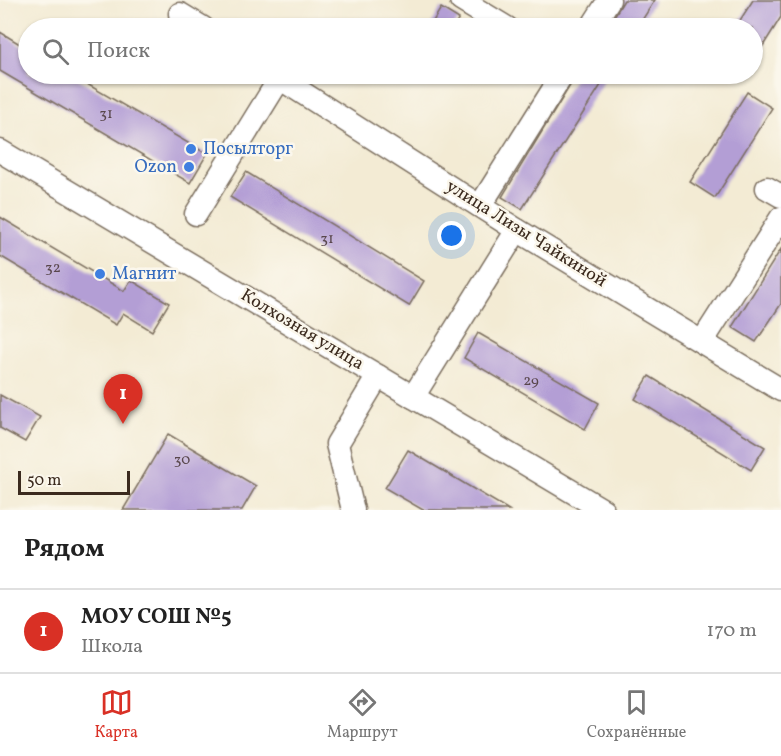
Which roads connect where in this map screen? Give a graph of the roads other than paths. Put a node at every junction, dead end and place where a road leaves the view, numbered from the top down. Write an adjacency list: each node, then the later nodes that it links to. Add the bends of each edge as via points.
1 (461, 0): 5 (street)
2 (609, 0): 6 (street)
3 (180, 14): 4 (street)
4 (187, 18)
5 (491, 18)
6 (597, 18)
7 (272, 84): 12 (street)
8 (289, 84): 11 (street, улица Лизы Чайкиной)
9 (557, 84): 11 (street)
10 (0, 151): 16 (street, Колхозная улица)
11 (480, 206): 14 (street, улица Лизы Чайкиной)
12 (196, 214)
13 (781, 218): 15 (street)
14 (517, 230): 15 (street, улица Лизы Чайкиной); 18 (street)
15 (702, 342): 17 (street, улица Лизы Чайкиной)
16 (378, 376): 18 (street, Колхозная улица); 19 (street, via 337,444)
17 (781, 390)
18 (413, 397): 20 (street, Колхозная улица)
19 (353, 510)
20 (603, 510)

